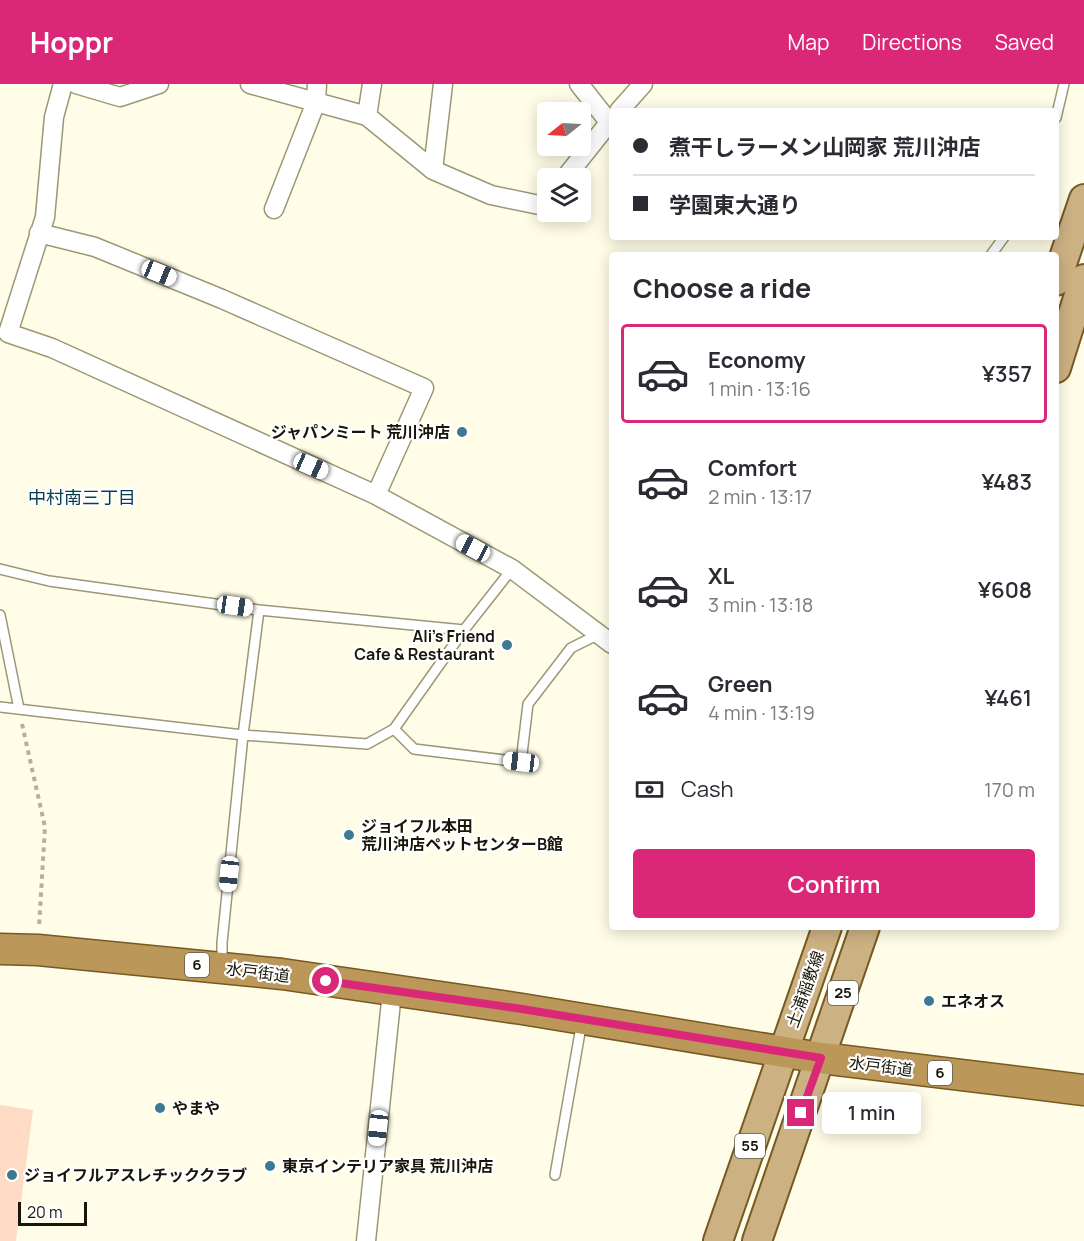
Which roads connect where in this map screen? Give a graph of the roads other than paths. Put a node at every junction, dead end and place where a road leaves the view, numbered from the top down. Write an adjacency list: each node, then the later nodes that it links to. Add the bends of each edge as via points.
1 (63, 84): 21 (street, via 54,117 45,217)
2 (76, 84): 3 (street, via 120,97)
3 (159, 84)
4 (250, 84): 10 (street)
5 (372, 84): 14 (street)
6 (443, 84): 17 (street)
7 (579, 84): 13 (street)
8 (643, 84): 11 (street)
9 (1064, 84): 12 (lane)
10 (317, 93): 14 (street); 20 (street)
11 (621, 108)
12 (1058, 108)
13 (609, 113)
14 (367, 116): 17 (street)
15 (609, 122): 16 (street)
16 (573, 168)
17 (432, 170): 19 (street, via 491,195)
18 (1084, 199): 24 (main road)
19 (537, 205)
20 (274, 209)
21 (39, 233): 26 (street); 28 (street, via 95,247 424,388)
22 (1003, 240): 23 (lane)
23 (993, 252)
24 (1059, 272)
25 (1084, 279): 27 (main road)
26 (4, 331): 28 (street, via 52,348)
27 (1059, 358)
28 (376, 495): 30 (street)
29 (0, 569): 31 (lane, via 49,581)
30 (512, 569): 33 (lane); 34 (street)
31 (259, 610): 33 (lane); 38 (lane)
32 (0, 615): 36 (lane)
33 (464, 630): 37 (lane)
34 (605, 639): 37 (lane, via 571,648 528,704 521,762 414,749)
35 (0, 706): 36 (lane)
36 (19, 708): 38 (lane)
37 (394, 729): 38 (lane, via 367,744)
38 (243, 735): 42 (lane)
39 (826, 930): 45 (main road, 土浦稲敷線 / 25)
40 (864, 930): 46 (main road, 25)
41 (0, 949): 42 (highway, 水戸街道 / 6)
42 (222, 967): 43 (highway, 水戸街道 / 6)
43 (392, 992): 44 (highway, 水戸街道 / 6); 49 (street)
44 (582, 1019): 45 (highway, 水戸街道 / 6); 48 (lane)
45 (782, 1052): 46 (highway, 水戸街道 / 6); 50 (main road, 55)
46 (821, 1058): 47 (highway, 水戸街道 / 6); 51 (main road, 55)
47 (1084, 1090)
48 (555, 1175)
49 (366, 1241)
50 (718, 1241)
51 (757, 1241)

